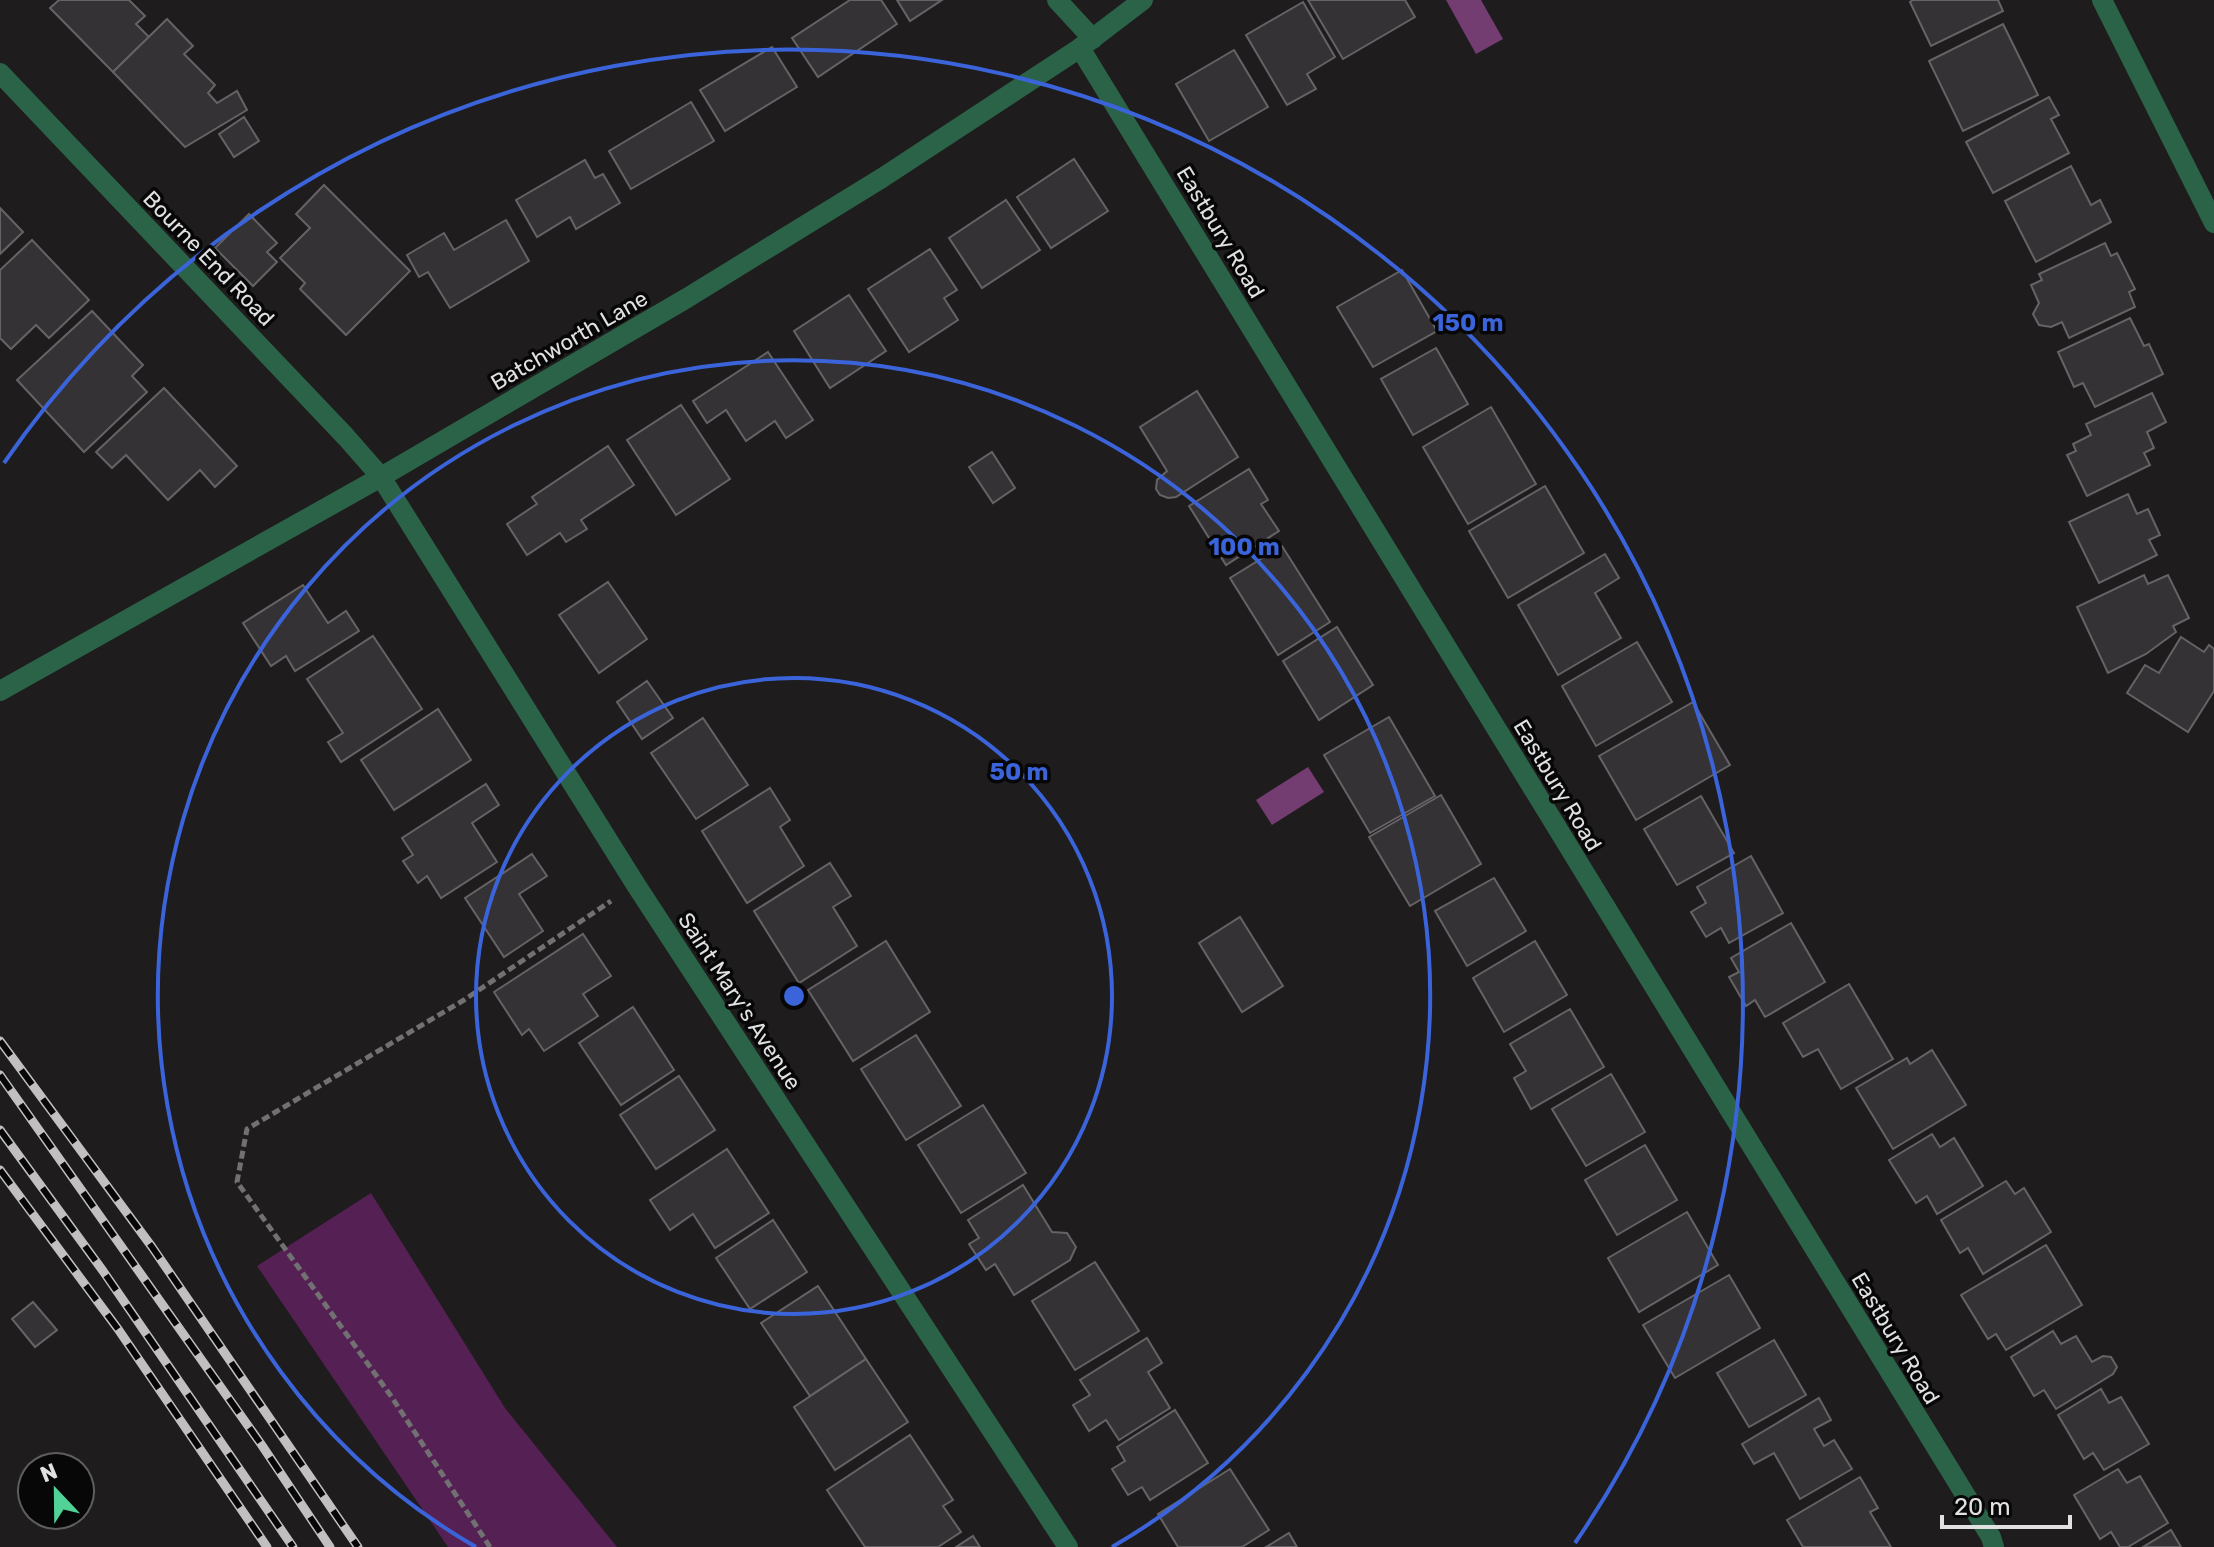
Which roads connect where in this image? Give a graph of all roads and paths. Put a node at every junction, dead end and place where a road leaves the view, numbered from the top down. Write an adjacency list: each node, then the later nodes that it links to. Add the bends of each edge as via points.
1 (1057, 0): 4 (street, Eastbury Road)
2 (1143, 0): 4 (street, Batchworth Lane)
3 (2102, 0): 6 (street)
4 (1087, 43): 7 (street, Batchworth Lane, via 687,298); 12 (street, Eastbury Road)
5 (0, 73): 7 (street, Bourne End Road)
6 (2214, 223)
7 (381, 477): 8 (street, Batchworth Lane); 9 (street, Saint Mary's Avenue)
8 (0, 691)
9 (636, 885): 10 (path, via 464,1000 247,1129 237,1182 391,1396); 11 (street, Saint Mary's Avenue)
10 (490, 1547)
11 (1068, 1547)
12 (1994, 1547)

